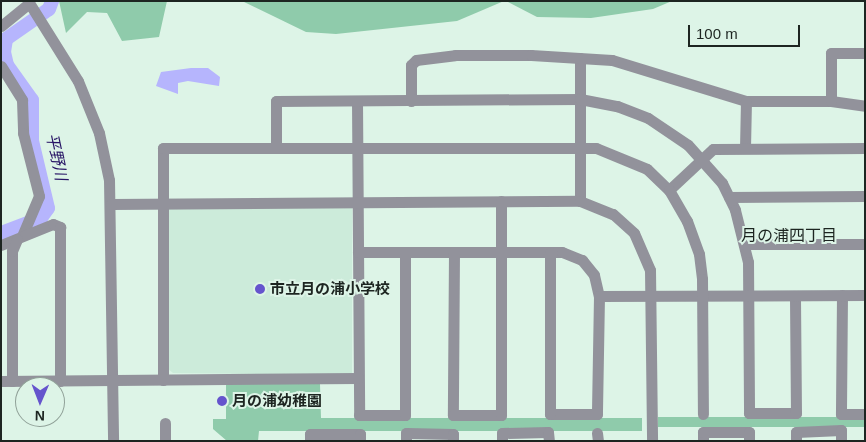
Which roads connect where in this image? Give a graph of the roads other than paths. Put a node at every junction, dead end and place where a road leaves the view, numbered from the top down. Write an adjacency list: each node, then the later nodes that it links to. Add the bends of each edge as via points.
1 (29, 2): 2 (street); 25 (street, via 78,81 99,133)
2 (1, 26)
3 (865, 54): 10 (street, via 831,53)
4 (580, 58): 6 (street); 8 (street, via 455,55 416,60 411,65); 9 (street, via 612,60)
5 (1, 66): 26 (street, via 22,100 22,132 38,196 37,209)
6 (580, 98): 8 (street); 14 (street); 17 (street, via 648,118 688,145)
7 (357, 101): 8 (street); 12 (street, via 276,101); 13 (street)
8 (411, 101)
9 (746, 101): 10 (street); 15 (street)
10 (831, 101): 11 (street)
11 (865, 106)
12 (276, 147): 13 (street); 24 (street, via 163,148)
13 (358, 147): 14 (street); 21 (street)
14 (580, 147): 18 (street, via 632,161); 23 (street)
15 (745, 148): 16 (street); 17 (street, via 713,149)
16 (865, 148)
17 (703, 163): 18 (street); 20 (street)
18 (669, 190): 39 (street, via 699,254)
19 (865, 196): 20 (street)
20 (729, 197): 27 (street)
21 (358, 200): 22 (street); 24 (street); 30 (street)
22 (502, 201): 23 (street); 33 (street)
23 (580, 201): 38 (street, via 613,214 634,233 650,270)
24 (163, 202): 25 (street); 44 (street)
25 (111, 204): 47 (street)
26 (19, 238): 29 (street); 42 (street, via 53,224 60,226); 45 (street, via 12,251)
27 (744, 244): 28 (street); 40 (street)
28 (865, 244)
29 (1, 245)
30 (358, 252): 31 (street); 43 (street)
31 (405, 252): 32 (street); 43 (street, via 405,416 359,415)
32 (454, 252): 33 (street); 33 (street, via 453,415 500,415)
33 (501, 252): 34 (street)
34 (550, 253): 37 (street, via 582,260 594,275); 37 (street, via 550,414 597,414)
35 (842, 295): 36 (street); 41 (street); 49 (street, via 841,414)
36 (865, 295)
37 (598, 296): 38 (street)
38 (651, 296): 39 (street); 59 (street)
39 (702, 296): 40 (street); 48 (street)
40 (748, 296): 41 (street); 41 (street, via 749,413 796,413)
41 (795, 296)
42 (60, 377)
43 (358, 378): 44 (street)
44 (163, 380): 47 (street)
45 (7, 381)
46 (65, 381): 47 (street)
47 (113, 381): 51 (street)
48 (703, 414)
49 (865, 414)
50 (165, 424): 52 (street)
51 (114, 441)
52 (165, 441)
53 (310, 441): 54 (street, via 310,434 360,434)
54 (360, 441)
55 (406, 441): 56 (street, via 406,433 453,434)
56 (453, 441)
57 (502, 441): 58 (street, via 502,433 548,432)
58 (549, 441)
59 (652, 441)
60 (703, 441): 61 (street, via 703,432 749,432)
61 (749, 441)
62 (796, 441): 63 (street, via 796,432 841,430)
63 (841, 441)

